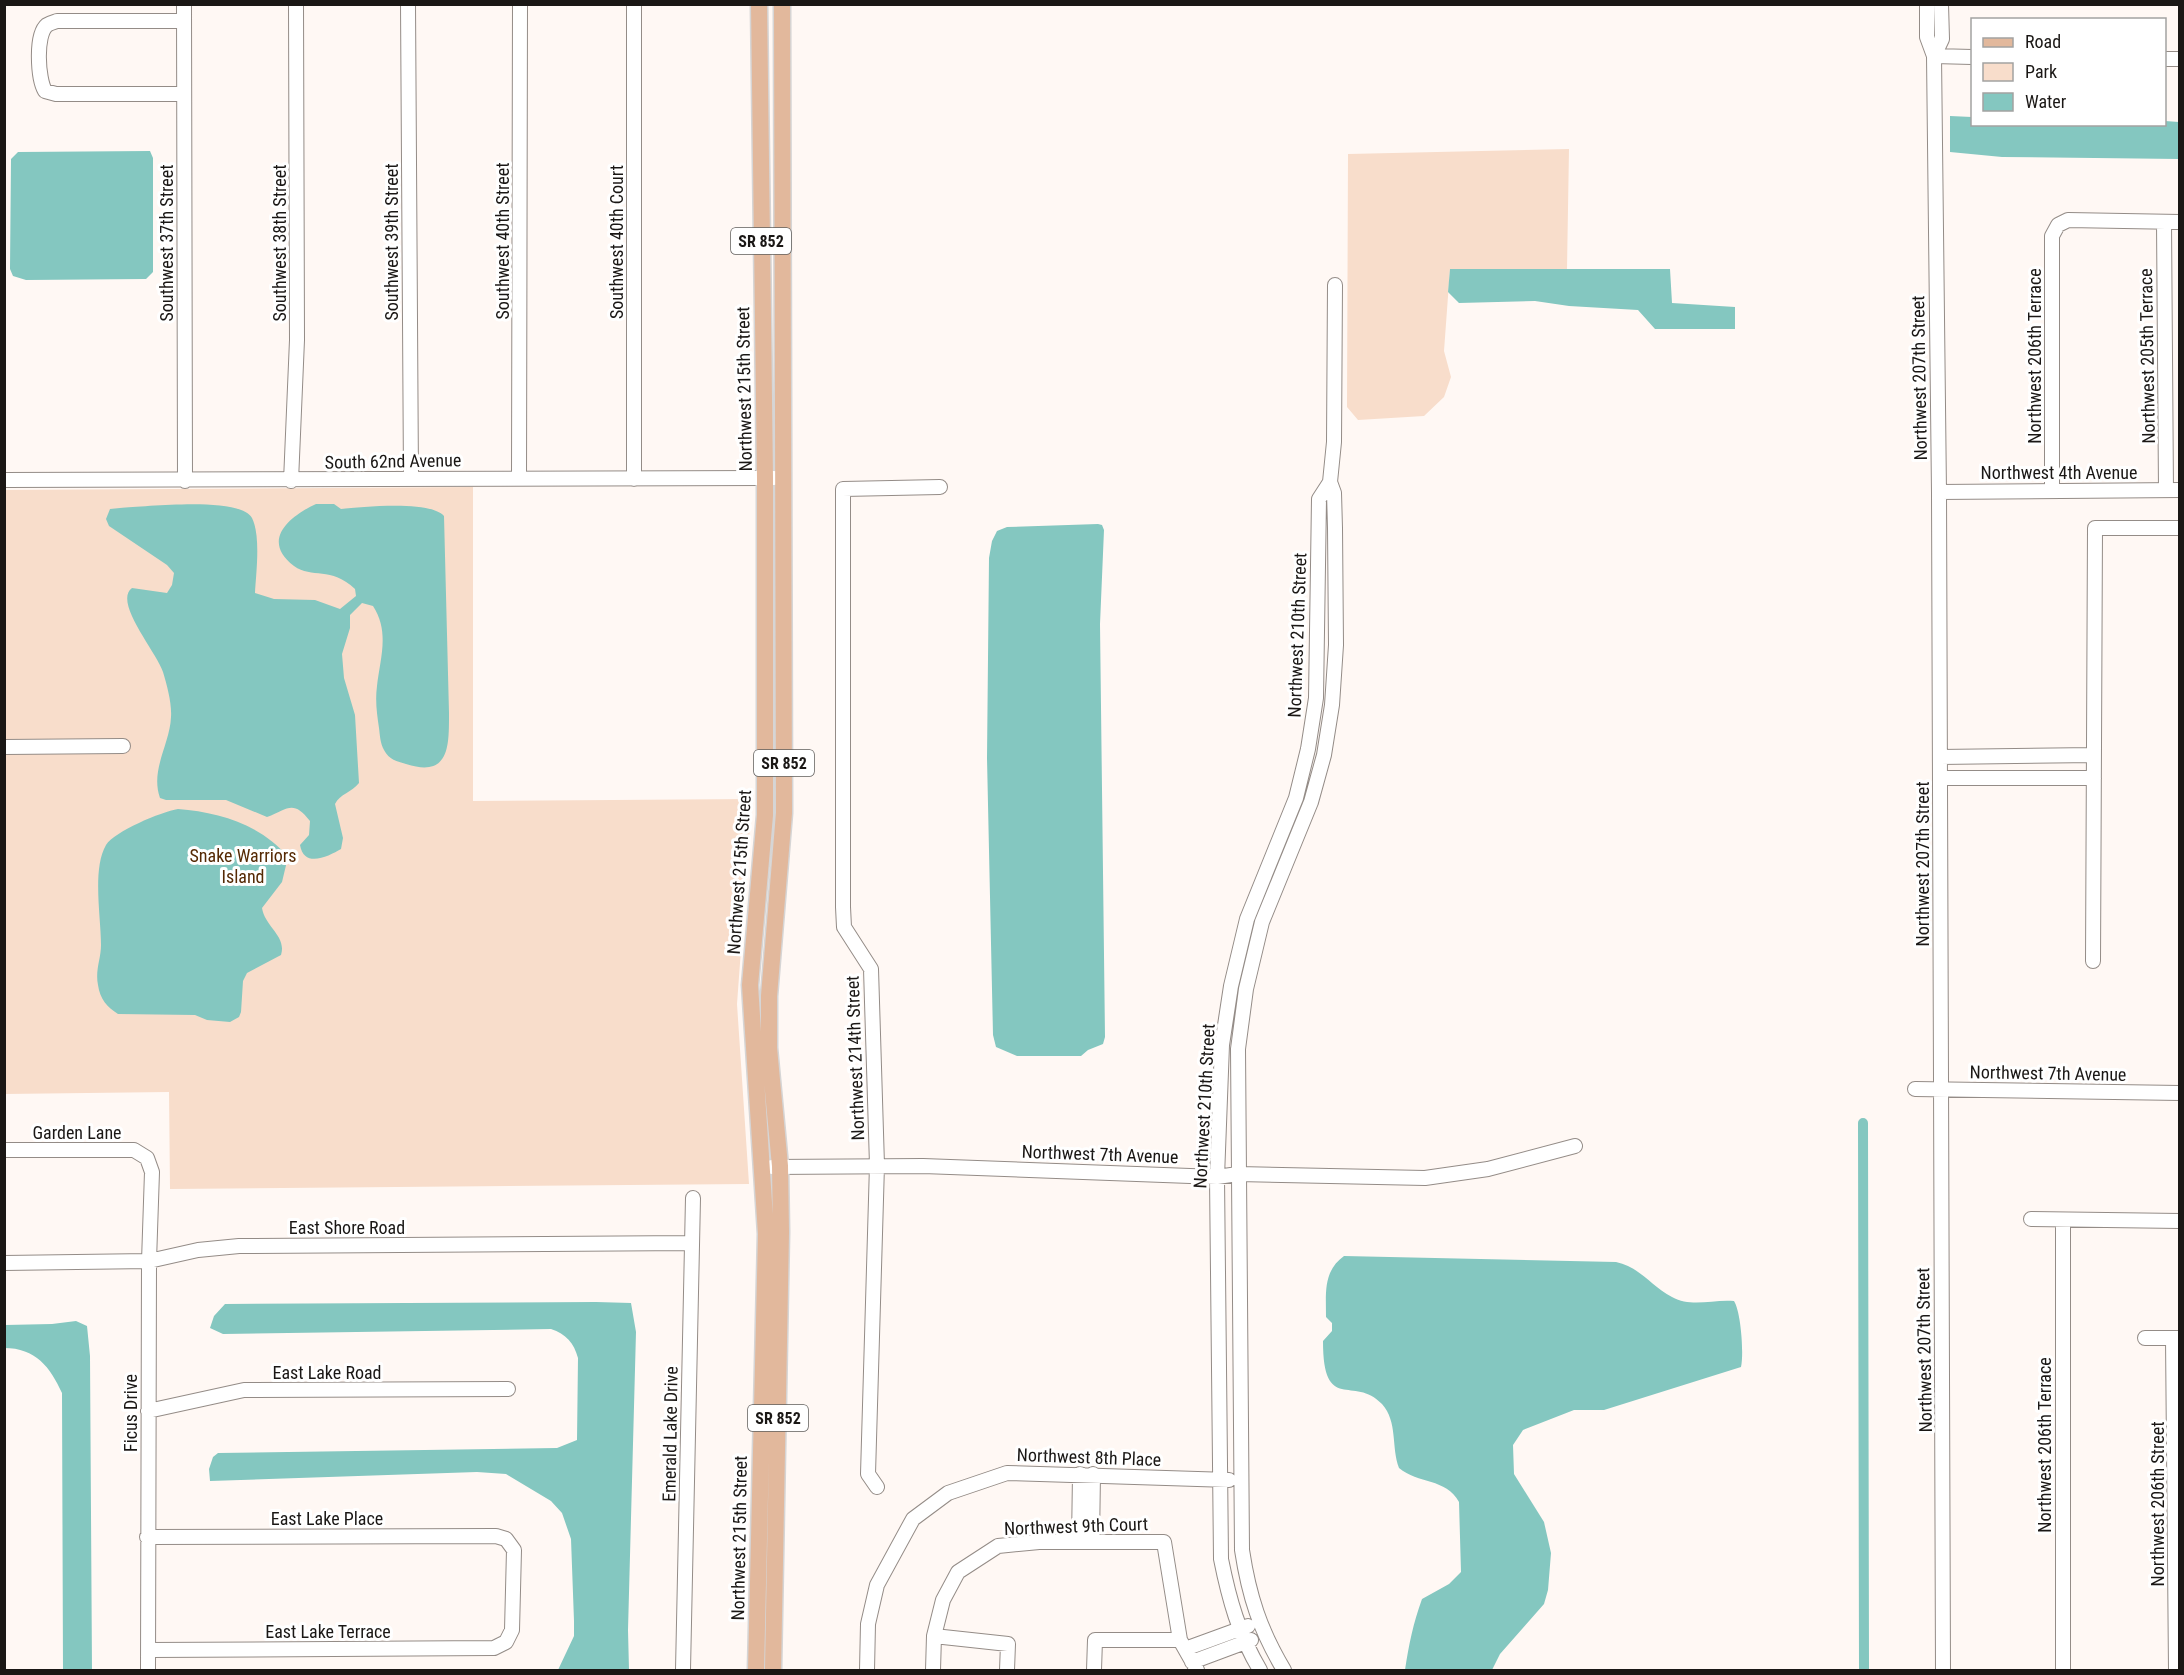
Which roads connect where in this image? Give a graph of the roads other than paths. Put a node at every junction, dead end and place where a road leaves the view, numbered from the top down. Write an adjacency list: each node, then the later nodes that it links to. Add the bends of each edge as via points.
1 (184, 4): 10 (street, Southwest 37th Street)
2 (296, 4): 25 (street, Southwest 38th Street, via 297,340)
3 (408, 4): 20 (street, Southwest 39th Street)
4 (520, 4): 19 (street, Southwest 40th Street)
5 (634, 4): 22 (street, Southwest 40th Court)
6 (759, 4): 14 (main road, Northwest 215th Street / SR 852)
7 (782, 4): 15 (main road, Northwest 215th Street / SR 852)
8 (1927, 4): 11 (street, Northwest 207th Street, via 1927,37)
9 (1941, 4): 11 (street, Northwest 207th Street, via 1942,39)
10 (184, 21): 13 (street, Southwest 37th Street); 13 (street, via 57,21 47,25 40,36 39,81 45,91 56,94)
11 (1934, 56): 12 (street); 30 (street, Northwest 207th Street)
12 (1971, 57)
13 (183, 94): 24 (street, Southwest 37th Street)
14 (760, 136): 15 (main road); 21 (main road, Northwest 215th Street / SR 852)
15 (782, 136): 21 (main road, Northwest 215th Street / SR 852)
16 (2163, 222): 17 (street); 28 (street, Northwest 206th Terrace, via 2068,220 2058,225 2052,236); 29 (street, Northwest 205th Terrace)
17 (2180, 222)
18 (1335, 285): 26 (street, Northwest 210th Street)
19 (519, 477): 20 (street, South 62nd Avenue); 22 (street, South 62nd Avenue)
20 (411, 478): 25 (street, South 62nd Avenue)
21 (774, 478): 22 (street, South 62nd Avenue); 50 (main road, Northwest 215th Street / SR 852, via 765,815 750,985)
22 (634, 479)
23 (4, 480): 24 (street, South 62nd Avenue)
24 (185, 480): 25 (street, South 62nd Avenue)
25 (291, 481)
26 (1330, 482): 51 (street, Northwest 210th Street, via 1335,528 1332,705 1311,802 1262,922 1246,989 1238,1049); 52 (street, Northwest 210th Street, via 1319,499 1316,698 1308,749 1296,798 1247,919 1231,986 1222,1045)
27 (940, 487): 49 (street, Northwest 214th Street, via 843,489 844,927 872,969)
28 (2052, 489): 29 (street, Northwest 4th Avenue); 30 (street, Northwest 4th Avenue)
29 (2173, 490)
30 (1939, 492): 37 (street, Northwest 207th Street)
31 (2180, 528): 34 (street, via 2095,528)
32 (123, 746): 33 (street)
33 (4, 747)
34 (2094, 755): 36 (street); 39 (street)
35 (2027, 756): 36 (street); 37 (street); 41 (street)
36 (2052, 756): 38 (street)
37 (1940, 757): 40 (street, Northwest 207th Street)
38 (2052, 777): 39 (street); 41 (street)
39 (2094, 777): 42 (street)
40 (1940, 778): 41 (street); 44 (street, Northwest 207th Street)
41 (2027, 778)
42 (2093, 962)
43 (1915, 1089): 44 (street, Northwest 7th Avenue)
44 (1939, 1090): 45 (street, Northwest 7th Avenue); 89 (street, Northwest 207th Street)
45 (2180, 1093)
46 (1575, 1146): 51 (street, Northwest 7th Avenue, via 1488,1169 1425,1178)
47 (4, 1150): 48 (street, Garden Lane, via 134,1149)
48 (147, 1158): 58 (street, Ficus Drive, via 152,1172)
49 (877, 1166): 50 (street, Northwest 7th Avenue); 52 (street, Northwest 7th Avenue); 68 (street, Northwest 214th Street, via 868,1474)
50 (772, 1167): 81 (main road, Northwest 215th Street / SR 852, via 766,1234); 82 (main road, Northwest 215th Street / SR 852)
51 (1238, 1174): 52 (street, Northwest 7th Avenue); 67 (street, Northwest 210th Street)
52 (1217, 1177): 66 (street, Northwest 210th Street)
53 (693, 1198): 57 (street, Emerald Lake Drive)
54 (2031, 1219): 55 (street)
55 (2063, 1220): 56 (street); 90 (street, Northwest 206th Terrace)
56 (2180, 1221)
57 (692, 1243): 58 (street, East Shore Road, via 239,1246); 80 (street, Emerald Lake Drive)
58 (150, 1261): 59 (street, East Shore Road); 63 (street, Ficus Drive)
59 (4, 1263)
60 (2145, 1338): 61 (street)
61 (2176, 1338): 64 (street, Northwest 206th Street)
62 (508, 1389): 63 (street, East Lake Road, via 244,1390)
63 (148, 1411): 69 (street, Ficus Drive)
64 (2177, 1449): 71 (street, Northwest 206th Street)
65 (1086, 1474): 66 (street, Northwest 8th Place); 70 (street); 83 (street, Northwest 8th Place, via 1007,1473 948,1493 913,1519 877,1585 868,1624)
66 (1221, 1480): 67 (street, Northwest 8th Place); 74 (street, Northwest 210th Street, via 1221,1559 1229,1600)
67 (1241, 1480): 72 (street, Northwest 210th Street, via 1242,1550 1249,1593)
68 (877, 1487)
69 (147, 1537): 75 (street, East Lake Place, via 496,1536 506,1539 514,1550 512,1630); 77 (street, Ficus Drive)
70 (1085, 1541): 73 (street, Northwest 9th Court, via 998,1546 958,1572 943,1600); 76 (street, Northwest 9th Court, via 1164,1542)
71 (2178, 1562): 91 (street, Northwest 206th Street)
72 (1261, 1628): 74 (street); 88 (street, Northwest 210th Street)
73 (934, 1636): 84 (street, Northwest 9th Court); 85 (street, via 1008,1644)
74 (1242, 1636): 76 (street); 78 (street); 87 (street, Northwest 210th Street)
75 (506, 1642): 77 (street, East Lake Terrace, via 494,1648)
76 (1183, 1644): 78 (street); 86 (street, via 1095,1640)
77 (149, 1650): 79 (street, Ficus Drive)
78 (1194, 1666)
79 (148, 1671)
80 (683, 1671)
81 (756, 1671)
82 (773, 1671)
83 (867, 1671)
84 (933, 1671)
85 (1007, 1671)
86 (1094, 1671)
87 (1260, 1671)
88 (1284, 1671)
89 (1943, 1671)
90 (2063, 1671)
91 (2176, 1671)

